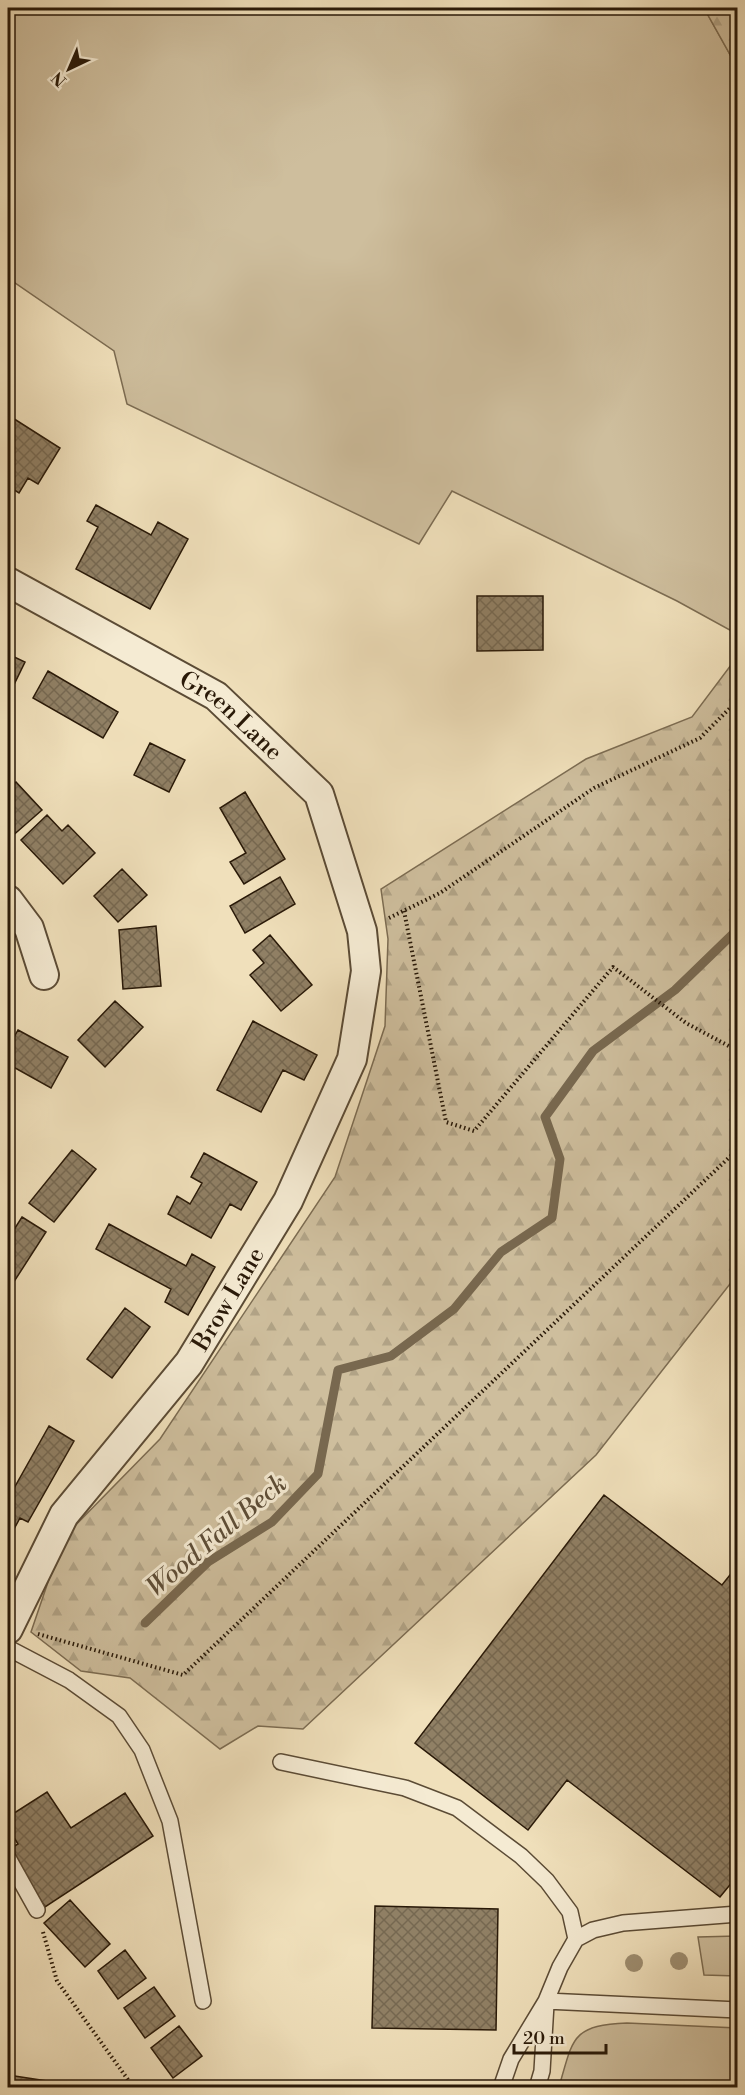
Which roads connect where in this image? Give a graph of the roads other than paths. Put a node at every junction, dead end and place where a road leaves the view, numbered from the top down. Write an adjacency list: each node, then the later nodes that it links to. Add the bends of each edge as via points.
1 (8, 582): 3 (street, Green Lane, via 216,696 319,794)
2 (8, 900): 4 (street, via 29,928)
3 (362, 931): 5 (street, Brow Lane, via 366,971 352,1059 288,1201 189,1363 64,1515)
4 (44, 975)
5 (8, 1628)
6 (8, 1648): 12 (lane, via 69,1680 119,1716 142,1750 170,1821)
7 (281, 1762): 11 (lane, via 405,1788 457,1808 521,1856 547,1881 570,1912)
8 (8, 1858): 9 (lane)
9 (37, 1910)
10 (738, 1914): 11 (lane, via 623,1923 593,1930)
11 (576, 1939): 13 (lane)
12 (203, 2001)
13 (546, 2001): 14 (lane); 15 (lane, via 512,2059); 16 (lane, via 542,2071)
14 (738, 2010)
15 (501, 2088)
16 (537, 2088)

